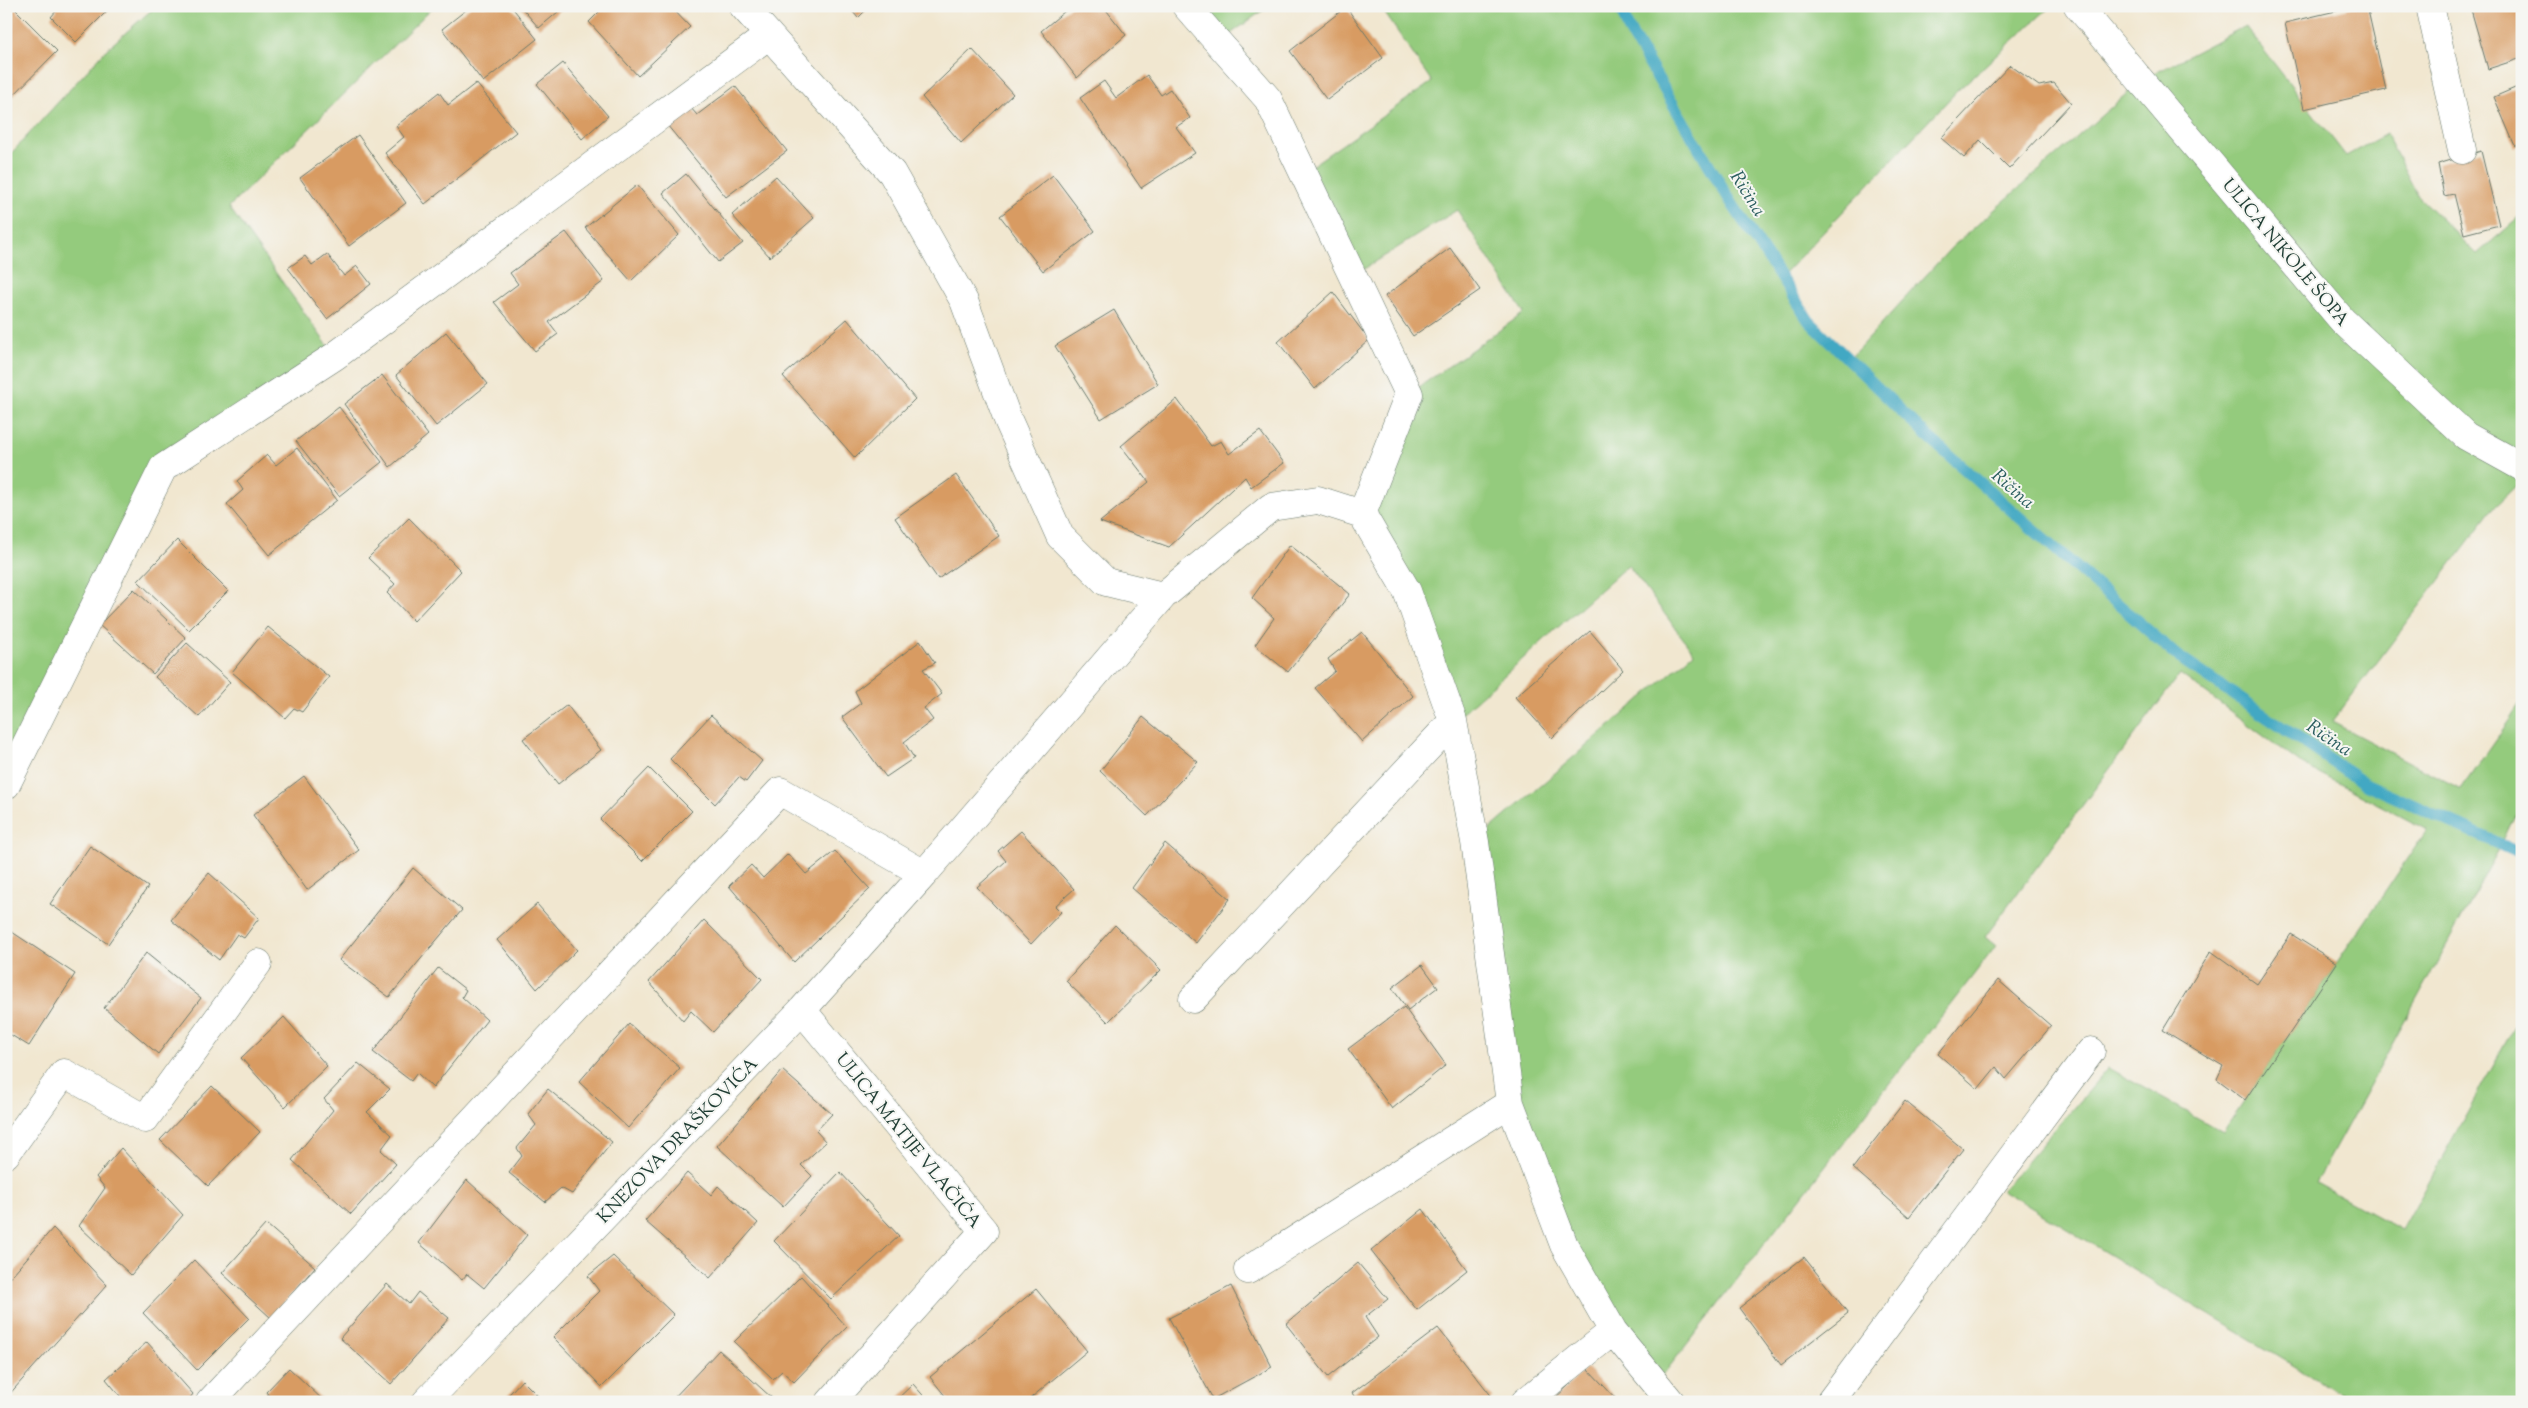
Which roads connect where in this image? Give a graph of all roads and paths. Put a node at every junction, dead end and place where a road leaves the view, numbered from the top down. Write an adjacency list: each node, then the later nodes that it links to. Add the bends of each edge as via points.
1 (744, 6): 5 (street)
2 (1186, 6): 8 (street, via 1268,99 1409,394)
3 (2078, 6): 7 (street, ULICA NIKOLE ŠOPA, via 2342,320 2466,436)
4 (2430, 6): 6 (street)
5 (769, 35): 9 (street, via 892,173 964,301 1008,420 1060,536 1106,582); 11 (street, via 336,356 163,468)
6 (2462, 150)
7 (2522, 467)
8 (1362, 514): 9 (street, KNEZOVA DRAŠKOVIĆA, via 1318,500 1271,507); 10 (street, via 1407,591)
9 (1163, 596): 12 (street, KNEZOVA DRAŠKOVIĆA)
10 (1453, 721): 14 (street); 17 (street, via 1475,842)
11 (6, 786)
12 (924, 874): 15 (street, KNEZOVA DRAŠKOVIĆA); 21 (street, via 780,791)
13 (258, 963): 18 (street, via 145,1119 64,1072)
14 (1193, 999)
15 (802, 1010): 22 (street, KNEZOVA DRAŠKOVIĆA); 23 (street, ULICA MATIJE VLAČIĆA, via 984,1231)
16 (2091, 1050): 26 (street)
17 (1510, 1104): 19 (street); 20 (street, via 1564,1245)
18 (6, 1154)
19 (1248, 1270)
20 (1613, 1330): 24 (street); 25 (street)
21 (210, 1402)
22 (426, 1402)
23 (830, 1402)
24 (1525, 1402)
25 (1671, 1402)
26 (1830, 1402)

